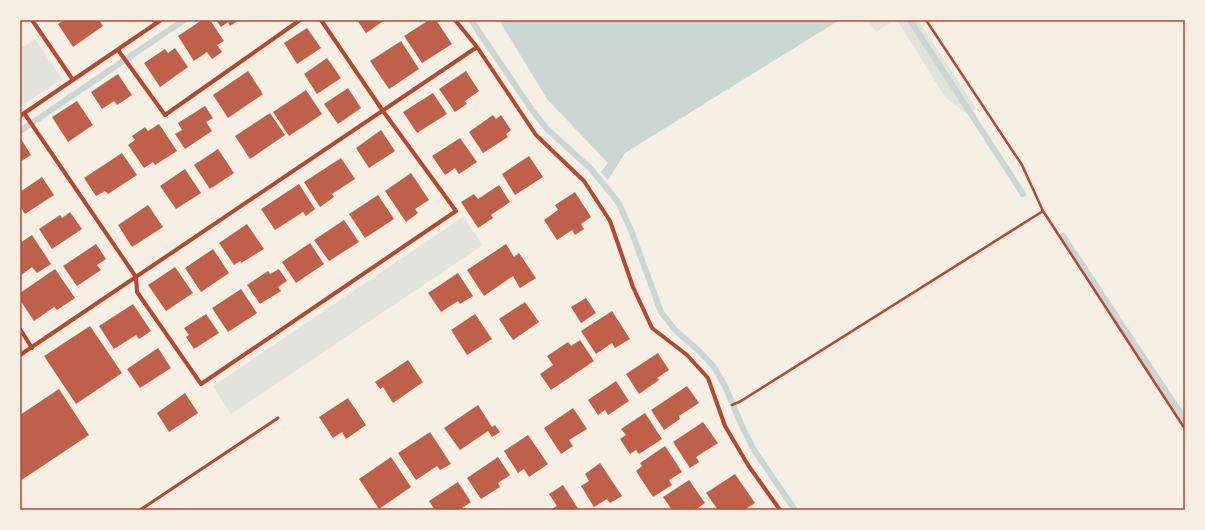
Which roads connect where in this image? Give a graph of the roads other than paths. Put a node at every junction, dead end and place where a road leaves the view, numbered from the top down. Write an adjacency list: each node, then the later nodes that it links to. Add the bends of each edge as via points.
1 (32, 20): 8 (street)
2 (161, 20): 7 (street)
3 (300, 20): 7 (street, via 165,115)
4 (321, 20): 9 (street)
5 (455, 20): 6 (street)
6 (477, 47): 9 (street); 17 (street, via 536,135 584,181 610,221 633,286 652,328 687,355 708,378 725,426 748,465)
7 (118, 50): 8 (street)
8 (73, 80): 10 (street)
9 (383, 110): 11 (street); 11 (street, via 456,211 201,384 137,292)
10 (22, 115): 11 (street, via 35,129)
11 (136, 278): 13 (street)
12 (20, 329): 13 (street)
13 (32, 348): 14 (street)
14 (20, 355)
15 (278, 418): 16 (lane)
16 (140, 510)
17 (780, 510)

